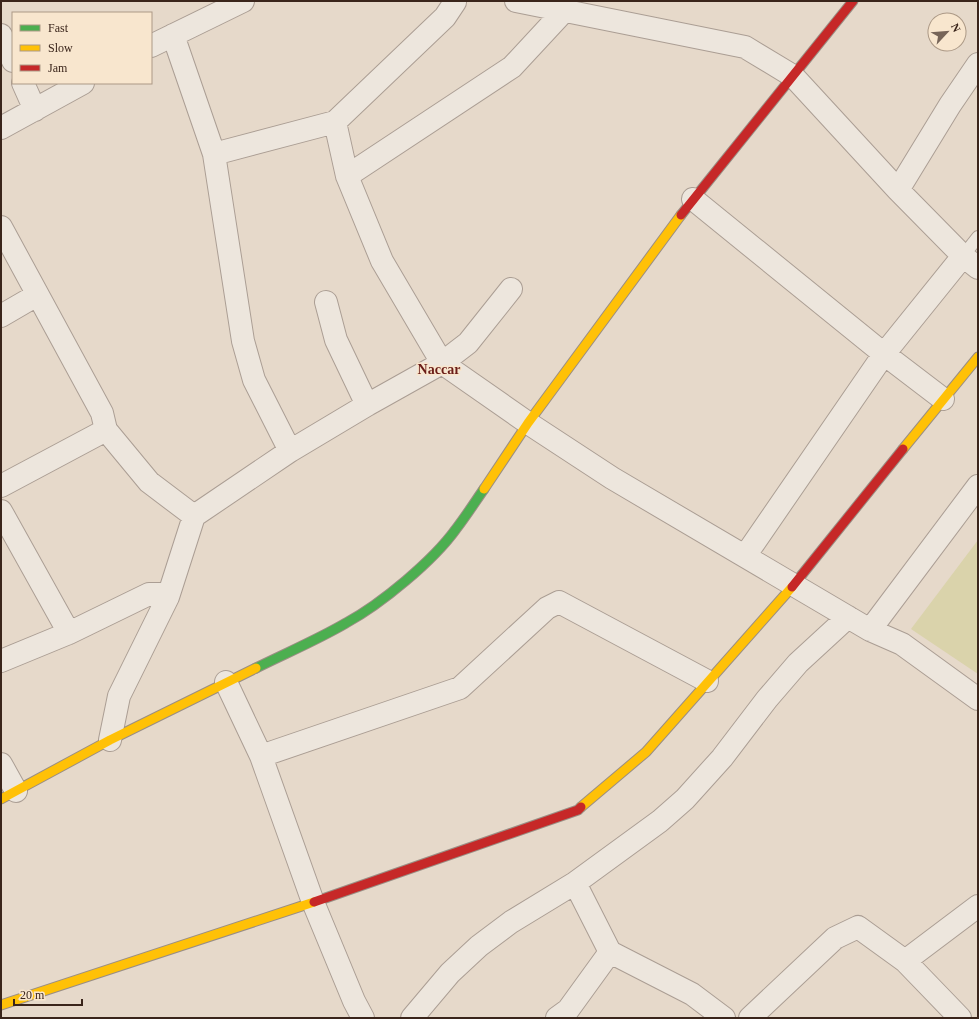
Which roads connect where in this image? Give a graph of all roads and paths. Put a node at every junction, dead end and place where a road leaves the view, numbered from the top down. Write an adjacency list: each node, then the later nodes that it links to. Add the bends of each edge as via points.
1 (243, 1): 7 (street)
2 (456, 1): 15 (street, via 445,17)
3 (516, 1): 5 (street)
4 (853, 1): 11 (street)
5 (564, 10): 11 (street, via 745,47); 18 (street, via 512,67)
6 (1, 35): 9 (street)
7 (173, 36): 8 (street); 17 (street)
8 (152, 46)
9 (12, 59)
10 (978, 64): 19 (street)
11 (793, 76): 19 (street); 20 (street)
12 (23, 84): 14 (street)
13 (81, 84): 14 (street)
14 (35, 110): 16 (street)
15 (335, 122): 17 (street); 18 (street)
16 (1, 128)
17 (214, 154): 35 (street, via 243,341 254,380)
18 (347, 176): 30 (street, via 382,261)
19 (898, 190): 23 (street)
20 (694, 199): 28 (street); 33 (street)
21 (1, 228): 25 (street)
22 (978, 237): 23 (lane)
23 (971, 262): 28 (street)
24 (511, 289): 30 (street, via 468,343)
25 (37, 295): 27 (street); 34 (street, via 102,413)
26 (326, 302): 32 (street, via 336,340)
27 (1, 316)
28 (884, 354): 31 (street); 40 (street)
29 (978, 357): 31 (street)
30 (442, 363): 32 (street); 33 (street)
31 (943, 400): 41 (street)
32 (367, 404): 35 (street)
33 (528, 423): 40 (street, via 612,478); 48 (street, via 456,530 408,578 347,623)
34 (106, 430): 36 (street); 39 (street, via 149,482)
35 (290, 451): 39 (street)
36 (1, 486)
37 (978, 486): 44 (street)
38 (1, 511): 45 (street)
39 (194, 516): 42 (street)
40 (745, 556): 41 (street)
41 (794, 584): 43 (street); 47 (street)
42 (168, 597): 45 (street, via 156,593 149,594); 50 (street, via 119,696)
43 (848, 616): 44 (street); 54 (street, via 798,663 722,758 685,799 650,829)
44 (870, 630): 49 (street, via 902,644)
45 (68, 633): 46 (street)
46 (1, 661)
47 (708, 681): 51 (street, via 559,602 546,608 460,688); 55 (street, via 646,752 578,810)
48 (226, 682): 50 (street); 51 (street)
49 (978, 699)
50 (110, 740): 53 (street)
51 (261, 756): 55 (street)
52 (1, 764): 53 (street)
53 (9, 795)
54 (575, 883): 57 (street); 63 (street, via 511,922 479,946 450,973)
55 (313, 902): 59 (street); 60 (street)
56 (978, 906): 58 (street)
57 (610, 952): 61 (street); 64 (street, via 692,994)
58 (905, 961): 65 (street, via 858,927 835,938); 66 (street)
59 (1, 1005): 62 (street)
60 (353, 1012)
61 (567, 1015)
62 (6, 1018)
63 (412, 1018)
64 (724, 1018)
65 (750, 1018)
66 (960, 1018)

